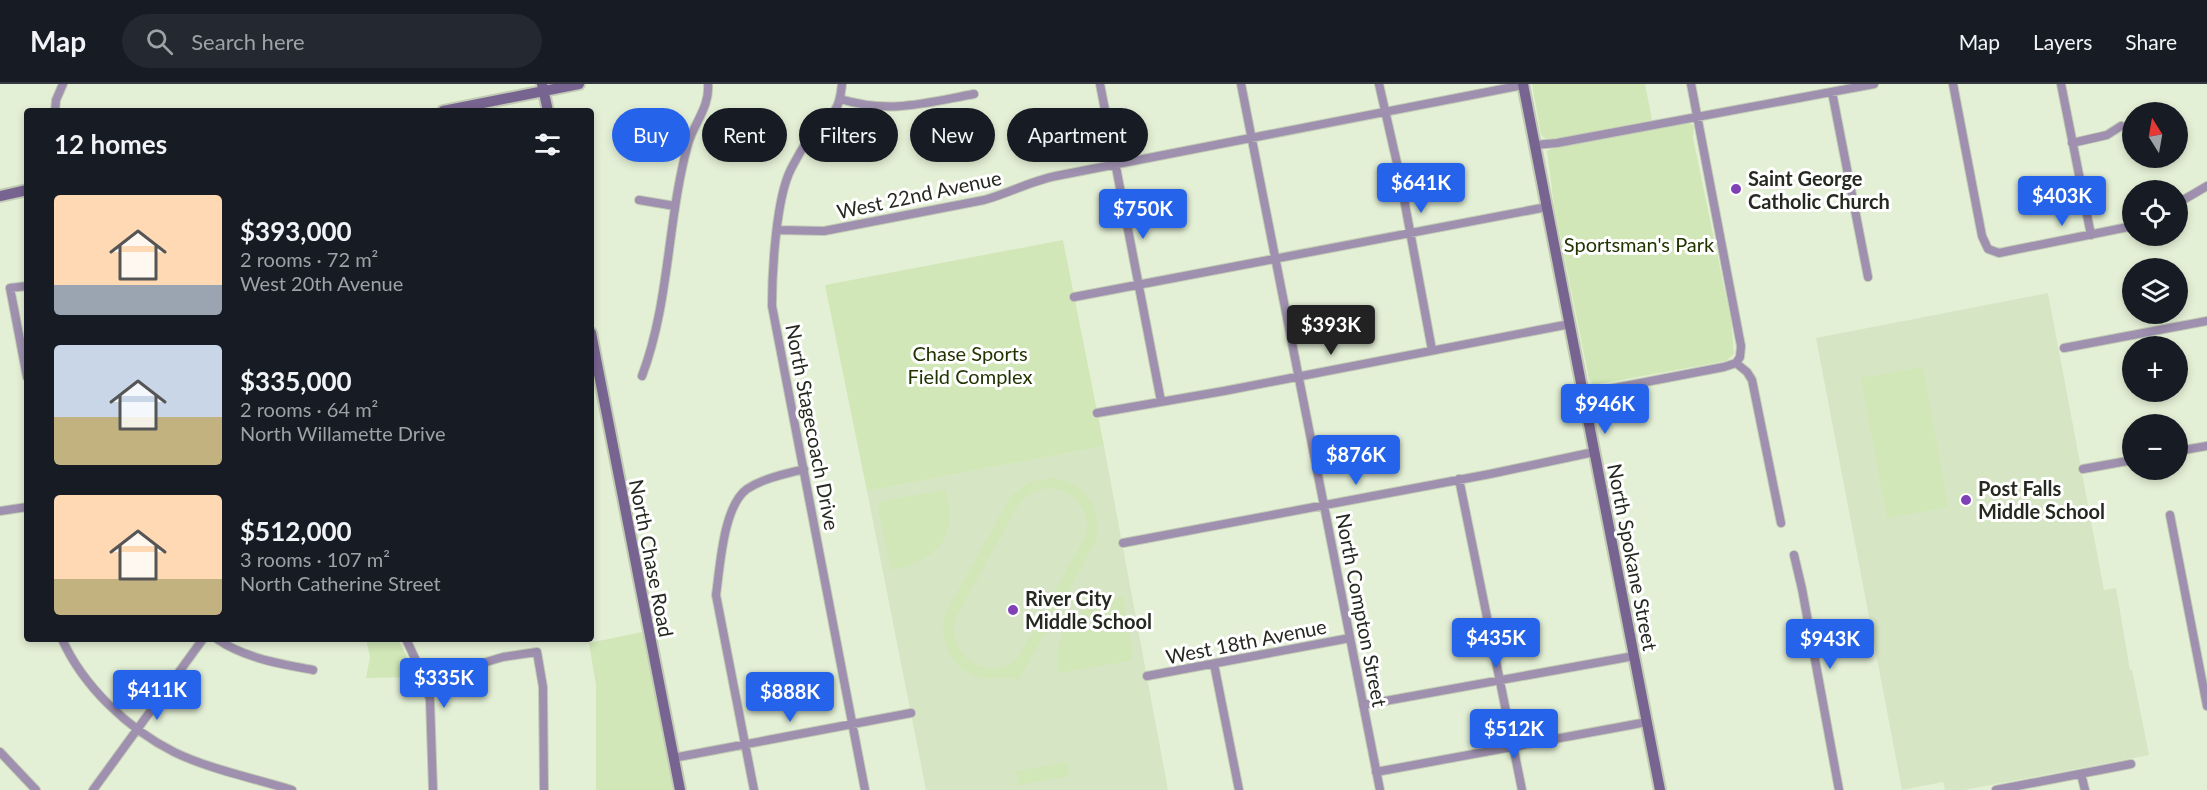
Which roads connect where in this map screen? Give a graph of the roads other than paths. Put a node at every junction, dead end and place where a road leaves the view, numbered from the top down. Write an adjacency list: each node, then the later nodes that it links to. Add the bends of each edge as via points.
1 (63, 84): 17 (street)
2 (579, 84): 13 (main road)
3 (708, 84): 32 (street, via 705,108 690,136 682,165)
4 (842, 84): 16 (street, North Stagecoach Drive)
5 (1100, 84): 26 (street)
6 (1241, 84): 23 (street, North Compton Street)
7 (1379, 84): 20 (street)
8 (1523, 84): 20 (street, West 22nd Avenue); 25 (main road, North Spokane Street)
9 (1691, 84): 21 (street)
10 (1874, 84): 14 (street)
11 (1953, 84): 37 (street, via 1982,236 1988,249 1999,253)
12 (2061, 84): 24 (street)
13 (542, 88): 18 (main road); 19 (main road)
14 (1832, 92): 21 (street); 39 (street)
15 (974, 94): 16 (street, via 888,108)
16 (840, 99): 35 (street, North Stagecoach Drive, via 789,172)
17 (55, 108)
18 (456, 108)
19 (547, 108)
20 (1384, 111): 23 (street, West 22nd Avenue); 36 (street)
21 (1697, 117): 25 (street); 49 (street, via 1741,346)
22 (2121, 126): 24 (street, via 2107,135)
23 (1252, 139): 26 (street, West 22nd Avenue); 38 (street, North Compton Street)
24 (2072, 143): 37 (street)
25 (1535, 145): 33 (main road, North Spokane Street)
26 (1116, 164): 35 (street, West 22nd Avenue, via 1038,180 984,200 824,231); 40 (street)
27 (2207, 186): 30 (street)
28 (24, 191): 29 (main road)
29 (0, 196)
30 (2188, 197)
31 (639, 200): 32 (street)
32 (675, 206): 50 (street, via 656,334)
33 (1547, 207): 36 (street); 44 (main road, North Spokane Street)
34 (2122, 228): 37 (street)
35 (778, 230): 59 (street, North Stagecoach Drive, via 772,306)
36 (1411, 233): 38 (street); 47 (street)
37 (2091, 235)
38 (1276, 258): 40 (street); 51 (street, North Compton Street)
39 (1868, 277)
40 (1138, 284): 42 (street); 53 (street)
41 (24, 286): 48 (street, via 10,288)
42 (1074, 297)
43 (2207, 321): 46 (street)
44 (1570, 324): 47 (street); 52 (main road, North Spokane Street)
45 (594, 348): 90 (main road, North Chase Road)
46 (2064, 348)
47 (1432, 350): 51 (street)
48 (24, 361)
49 (1736, 363): 52 (street); 66 (street, via 1752,380)
50 (642, 376)
51 (1299, 376): 53 (street); 62 (street, North Compton Street)
52 (1583, 394): 57 (main road, North Spokane Street)
53 (1161, 401): 54 (street)
54 (1097, 413)
55 (2207, 446): 56 (street)
56 (2188, 449)
57 (1594, 452): 61 (street); 74 (main road, North Spokane Street)
58 (2122, 462): 60 (street)
59 (804, 469): 85 (street, North Stagecoach Drive); 87 (street, via 772,477 747,490 738,498 729,521 716,595)
60 (2083, 469)
61 (1459, 479): 62 (street); 79 (street)
62 (1325, 505): 67 (street); 69 (street, North Compton Street)
63 (24, 507): 64 (street)
64 (0, 511)
65 (2170, 515): 80 (street)
66 (1781, 523)
67 (1123, 543)
68 (1794, 555): 106 (street)
69 (1350, 638): 75 (street, West 18th Avenue); 81 (street, North Compton Street)
70 (64, 642): 86 (street, via 93,685)
71 (201, 642): 86 (street)
72 (221, 642): 76 (street, via 252,656)
73 (407, 642): 78 (street)
74 (1634, 656): 79 (street); 84 (main road, North Spokane Street)
75 (1214, 664): 77 (street, West 18th Avenue); 102 (street)
76 (313, 670)
77 (1147, 676)
78 (425, 680): 97 (street, via 432,713); 98 (street, via 537,651 543,687)
79 (1500, 681): 81 (street); 88 (street)
80 (2206, 695): 82 (street)
81 (1363, 705): 92 (street, North Compton Street)
82 (2207, 706)
83 (911, 713): 85 (street)
84 (1647, 722): 88 (street); 105 (main road, North Spokane Street)
85 (852, 724): 87 (street); 101 (street, North Stagecoach Drive)
86 (137, 728): 95 (street); 96 (street, via 174,752)
87 (745, 744): 90 (street); 100 (street)
88 (1514, 747): 92 (street); 104 (street)
89 (0, 752): 94 (street)
90 (674, 758): 99 (main road, North Chase Road)
91 (2131, 764): 93 (street)
92 (1376, 772): 103 (street, North Compton Street)
93 (2081, 774): 107 (street); 108 (street)
94 (36, 790)
95 (93, 790)
96 (292, 790)
97 (433, 790)
98 (544, 790)
99 (680, 790)
100 (754, 790)
101 (866, 790)
102 (1239, 790)
103 (1380, 790)
104 (1522, 790)
105 (1660, 790)
106 (1839, 790)
107 (1996, 790)
108 (2085, 790)

